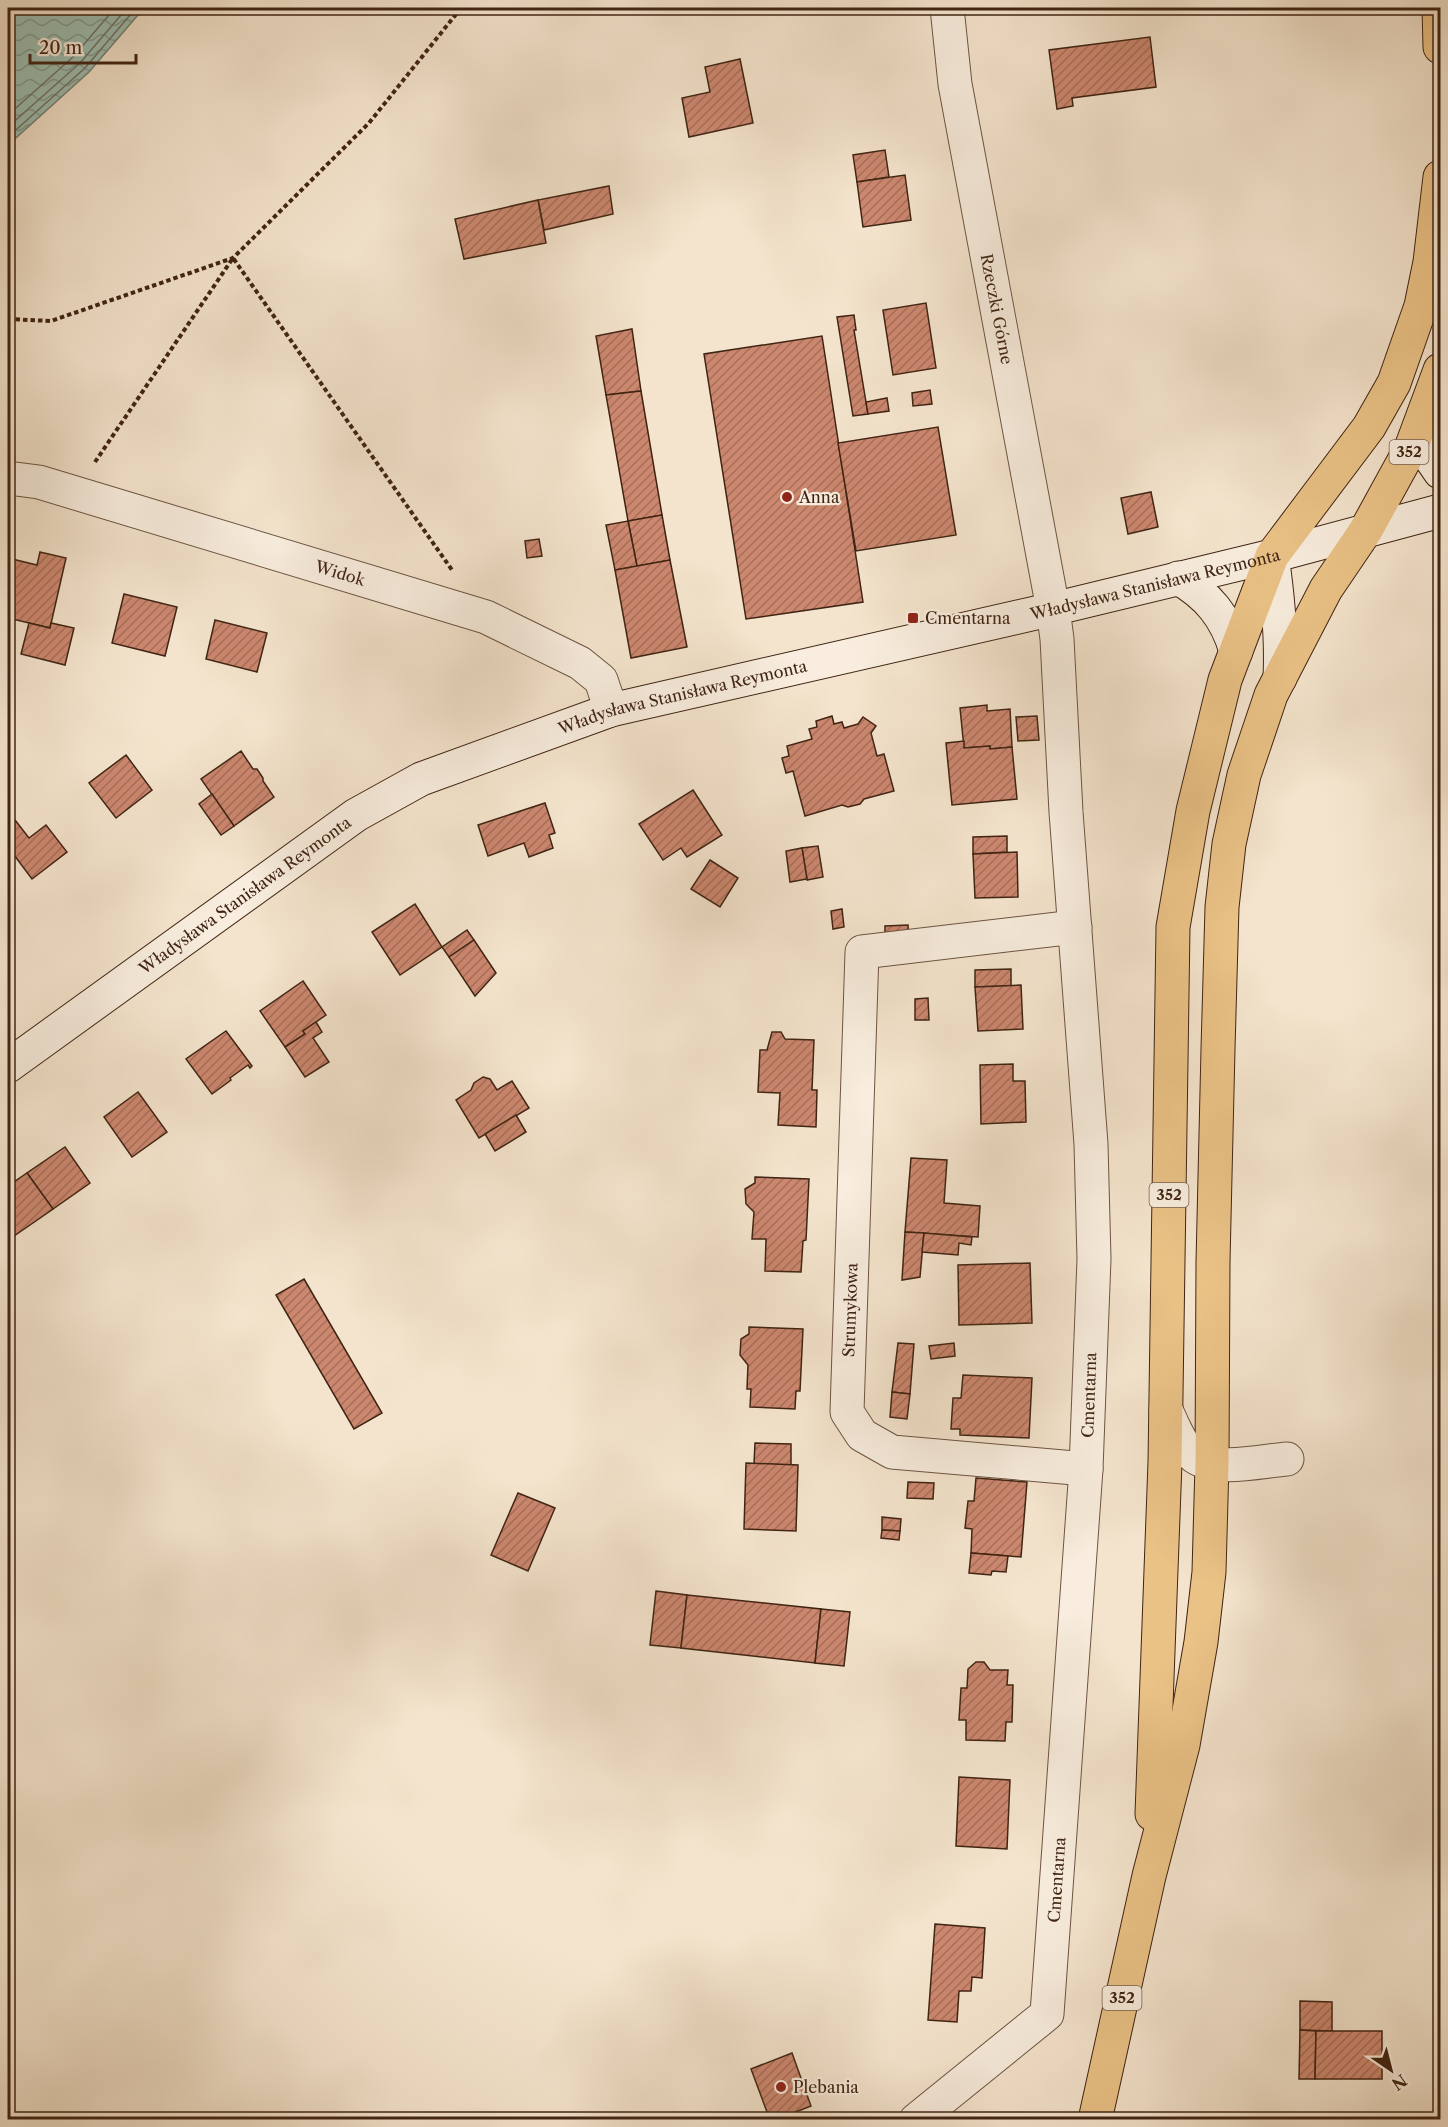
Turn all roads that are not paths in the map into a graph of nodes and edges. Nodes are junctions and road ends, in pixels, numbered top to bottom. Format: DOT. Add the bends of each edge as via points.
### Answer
graph roads {
  1 [pos="947,8"];
  2 [pos="1439,8"];
  3 [pos="1440,47"];
  4 [pos="1440,177"];
  5 [pos="1440,370"];
  6 [pos="1420,425"];
  7 [pos="1440,472"];
  8 [pos="23,480"];
  9 [pos="8,494"];
  10 [pos="1440,511"];
  11 [pos="1366,530"];
  12 [pos="1272,556"];
  13 [pos="1178,578"];
  14 [pos="1053,609"];
  15 [pos="1236,651"];
  16 [pos="1280,678"];
  17 [pos="611,710"];
  18 [pos="1075,927"];
  19 [pos="8,1066"];
  20 [pos="1166,1410"];
  21 [pos="1287,1459"];
  22 [pos="1212,1464"];
  23 [pos="1086,1469"];
  24 [pos="1163,1502"];
  25 [pos="1149,1876"];
  26 [pos="916,2120"];
  27 [pos="1095,2120"];
  1 -- 14 [label="street, Rzeczki Górne" via="955,84"];
  2 -- 3 [label="main road"];
  4 -- 12 [label="main road, 352" via="1421,306 1394,383 1369,427"];
  5 -- 6 [label="main road, 352"];
  6 -- 7 [label="street" via="1429,456"];
  6 -- 11 [label="main road, 352"];
  8 -- 9 [label="street, Widok"];
  8 -- 17 [label="street, Widok" via="486,617 580,663 601,680"];
  10 -- 11 [label="street, Władysława Stanisława Reymonta"];
  11 -- 12 [label="street, Władysława Stanisława Reymonta"];
  11 -- 16 [label="main road, 352" via="1326,589"];
  12 -- 13 [label="street, Władysława Stanisława Reymonta"];
  12 -- 15 [label="main road, 352"];
  12 -- 16 [label="street" via="1280,617"];
  13 -- 14 [label="street, Władysława Stanisława Reymonta"];
  13 -- 15 [label="street" via="1216,608"];
  14 -- 17 [label="street, Władysława Stanisława Reymonta"];
  14 -- 18 [label="street, Cmentarna"];
  15 -- 20 [label="main road, 352" via="1225,680 1193,811 1173,927"];
  16 -- 22 [label="main road, 352" via="1244,775 1229,844 1222,907"];
  17 -- 19 [label="street, Władysława Stanisława Reymonta" via="421,778 356,815"];
  18 -- 23 [label="street, Cmentarna" via="1091,1144 1093,1248"];
  18 -- 23 [label="street, Strumykowa" via="862,952 847,1413 862,1435 892,1452"];
  20 -- 22 [label="street" via="1185,1445 1196,1457"];
  20 -- 24 [label="main road, 352"];
  21 -- 22 [label="street"];
  22 -- 24 [label="street" via="1181,1478"];
  22 -- 25 [label="main road, 352" via="1209,1572 1201,1642 1183,1745"];
  23 -- 26 [label="street, Cmentarna" via="1047,2014"];
  24 -- 25 [label="main road, 352"];
  25 -- 27 [label="main road, 352"];
}
